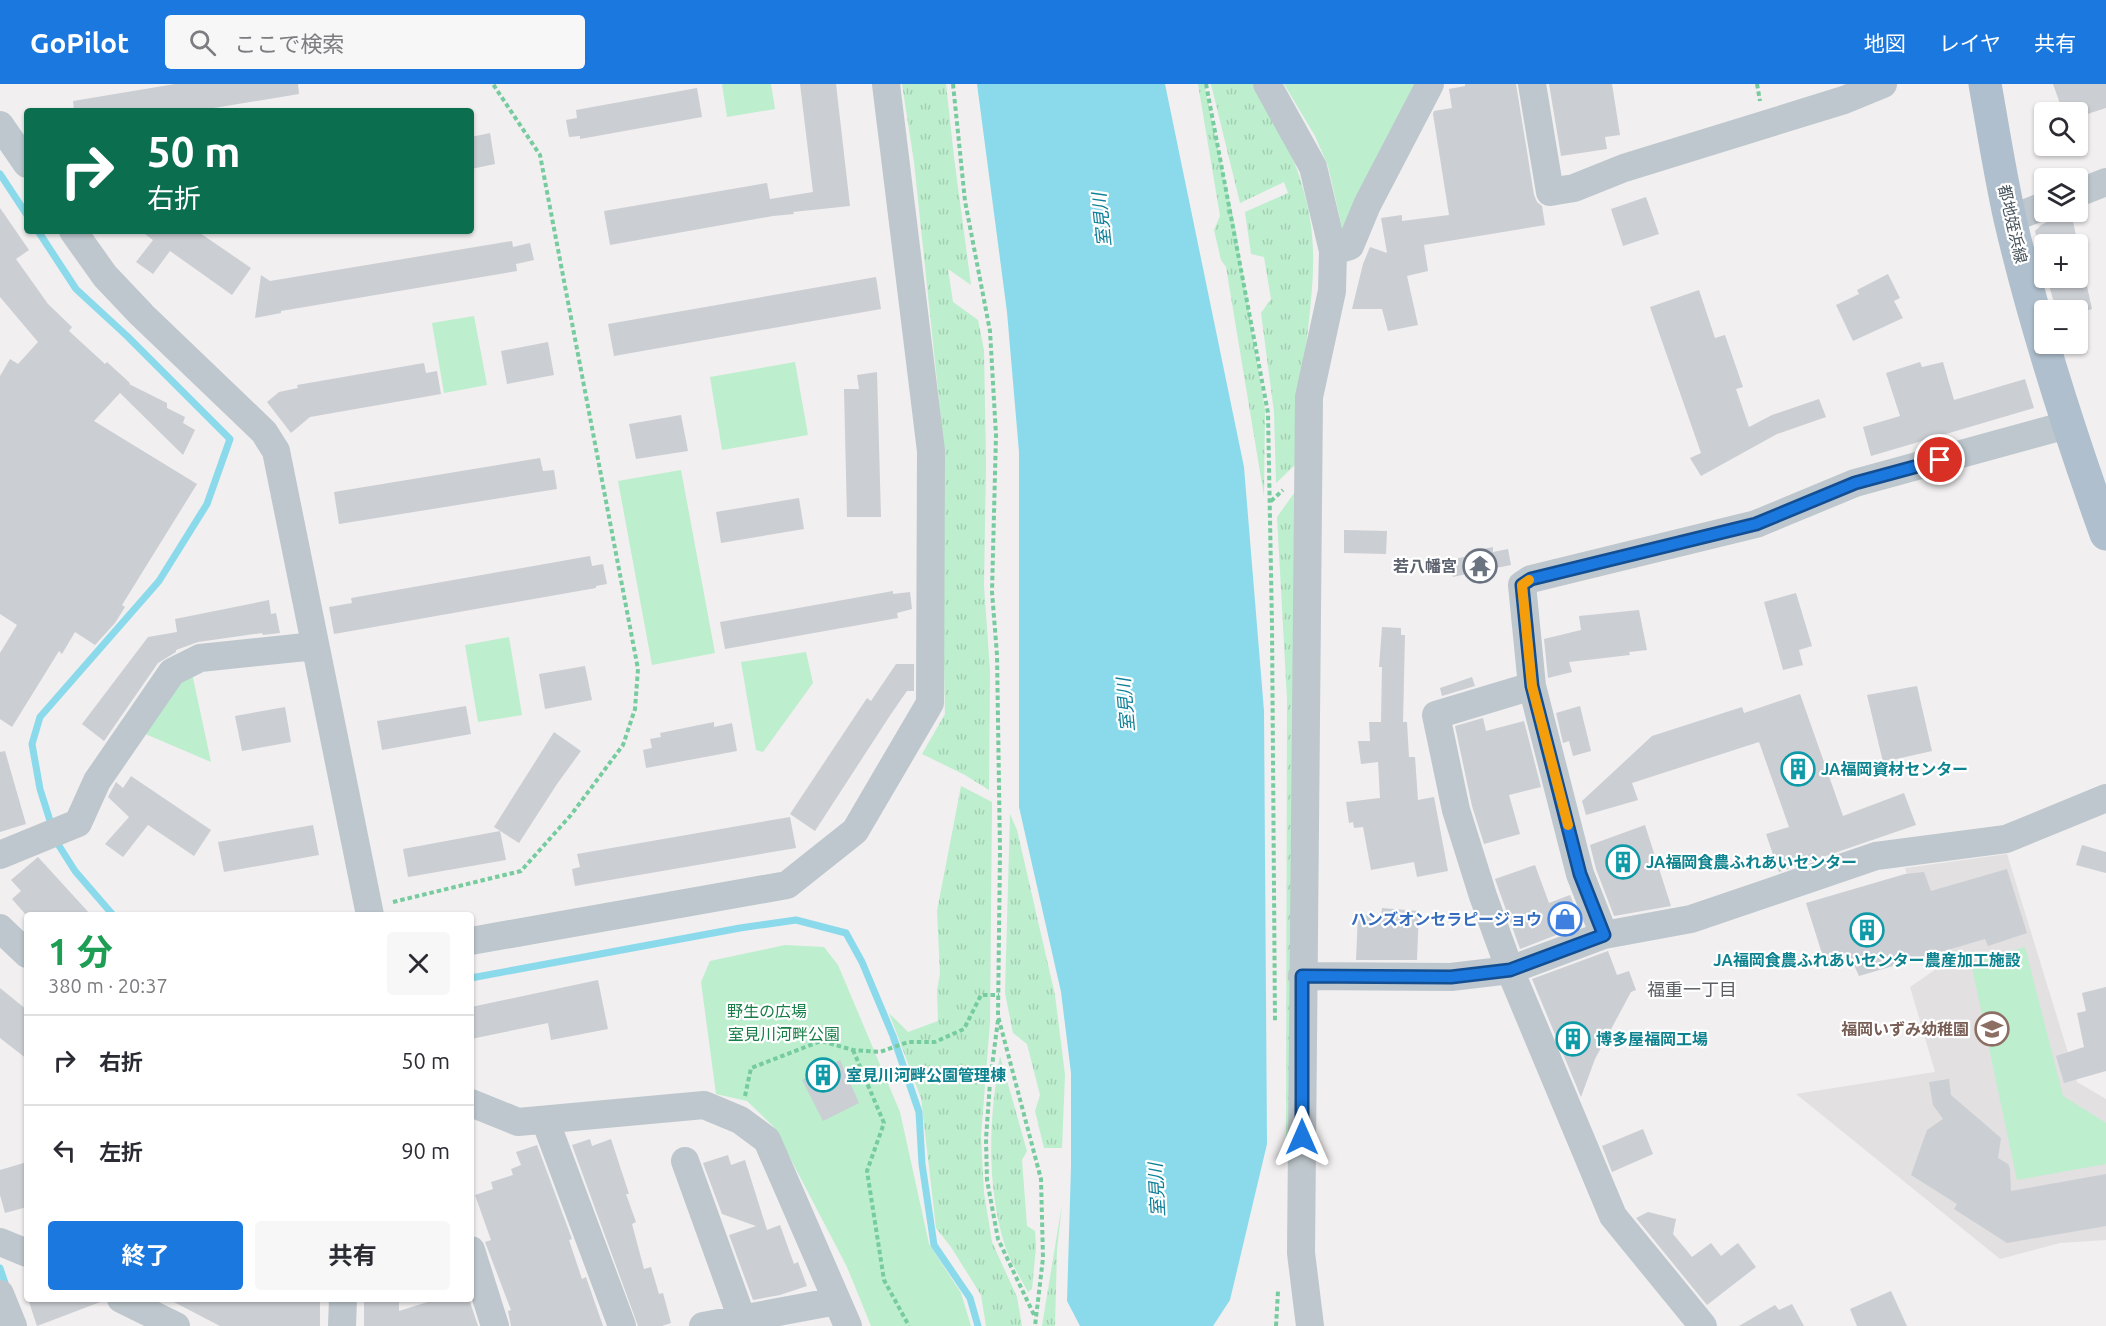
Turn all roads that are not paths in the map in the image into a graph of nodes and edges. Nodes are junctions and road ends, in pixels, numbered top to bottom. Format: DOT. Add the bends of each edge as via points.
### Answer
graph roads {
  1 [pos="886,84"];
  2 [pos="1267,84"];
  3 [pos="1430,84"];
  4 [pos="1532,84"];
  5 [pos="1883,84"];
  6 [pos="1985,84"];
  7 [pos="0,124"];
  8 [pos="24,160"];
  9 [pos="2106,182"];
  10 [pos="2088,189"];
  11 [pos="2034,210"];
  12 [pos="2010,219"];
  13 [pos="75,234"];
  14 [pos="1333,251"];
  15 [pos="2067,425"];
  16 [pos="2106,534"];
  17 [pos="315,646"];
  18 [pos="1532,686"];
  19 [pos="2106,798"];
  20 [pos="0,855"];
  21 [pos="369,911"];
  22 [pos="0,928"];
  23 [pos="1604,935"];
  24 [pos="474,940"];
  25 [pos="24,951"];
  26 [pos="1510,970"];
  27 [pos="1302,976"];
  28 [pos="474,1104"];
  29 [pos="545,1120"];
  30 [pos="685,1161"];
  31 [pos="0,1242"];
  32 [pos="24,1252"];
  33 [pos="474,1260"];
  34 [pos="0,1294"];
  35 [pos="127,1302"];
  36 [pos="343,1302"];
  37 [pos="843,1314"];
  38 [pos="753,1320"];
  39 [pos="12,1326"];
  40 [pos="176,1326"];
  41 [pos="342,1326"];
  42 [pos="495,1326"];
  43 [pos="622,1326"];
  44 [pos="703,1326"];
  45 [pos="1310,1326"];
  46 [pos="1703,1326"];
  1 -- 24 [label="street" via="931,451 930,703 855,831 787,885"];
  2 -- 14 [label="street" via="1313,167"];
  3 -- 14 [label="street" via="1350,246"];
  4 -- 5 [label="street" via="1550,192 1574,188 1624,168"];
  6 -- 12 [label="main road, 都地姪浜線"];
  7 -- 8 [label="street"];
  9 -- 10 [label="street"];
  11 -- 12 [label="street"];
  12 -- 15 [label="main road, 都地姪浜線"];
  13 -- 17 [label="street" via="105,276 264,432 276,451"];
  14 -- 27 [label="street" via="1332,291 1310,397"];
  15 -- 16 [label="main road, 都地姪浜線"];
  15 -- 18 [label="street" via="1855,483 1756,524 1531,579 1522,585"];
  17 -- 20 [label="street" via="200,658 172,672 97,781 78,823"];
  17 -- 21 [label="street"];
  18 -- 23 [label="street" via="1580,874"];
  18 -- 26 [label="street" via="1436,715 1456,810"];
  19 -- 23 [label="street" via="2006,839 1876,856 1691,919"];
  22 -- 25 [label="street"];
  23 -- 26 [label="street"];
  26 -- 27 [label="street" via="1451,977"];
  26 -- 46 [label="street" via="1613,1216"];
  27 -- 45 [label="street" via="1301,1253"];
  28 -- 29 [label="street" via="518,1122"];
  29 -- 37 [label="street" via="704,1105 740,1120 767,1140"];
  29 -- 43 [label="street"];
  30 -- 38 [label="street"];
  31 -- 32 [label="street"];
  33 -- 42 [label="street"];
  34 -- 39 [label="street"];
  35 -- 40 [label="street"];
  36 -- 41 [label="street"];
  37 -- 38 [label="street"];
  38 -- 44 [label="street"];
}
